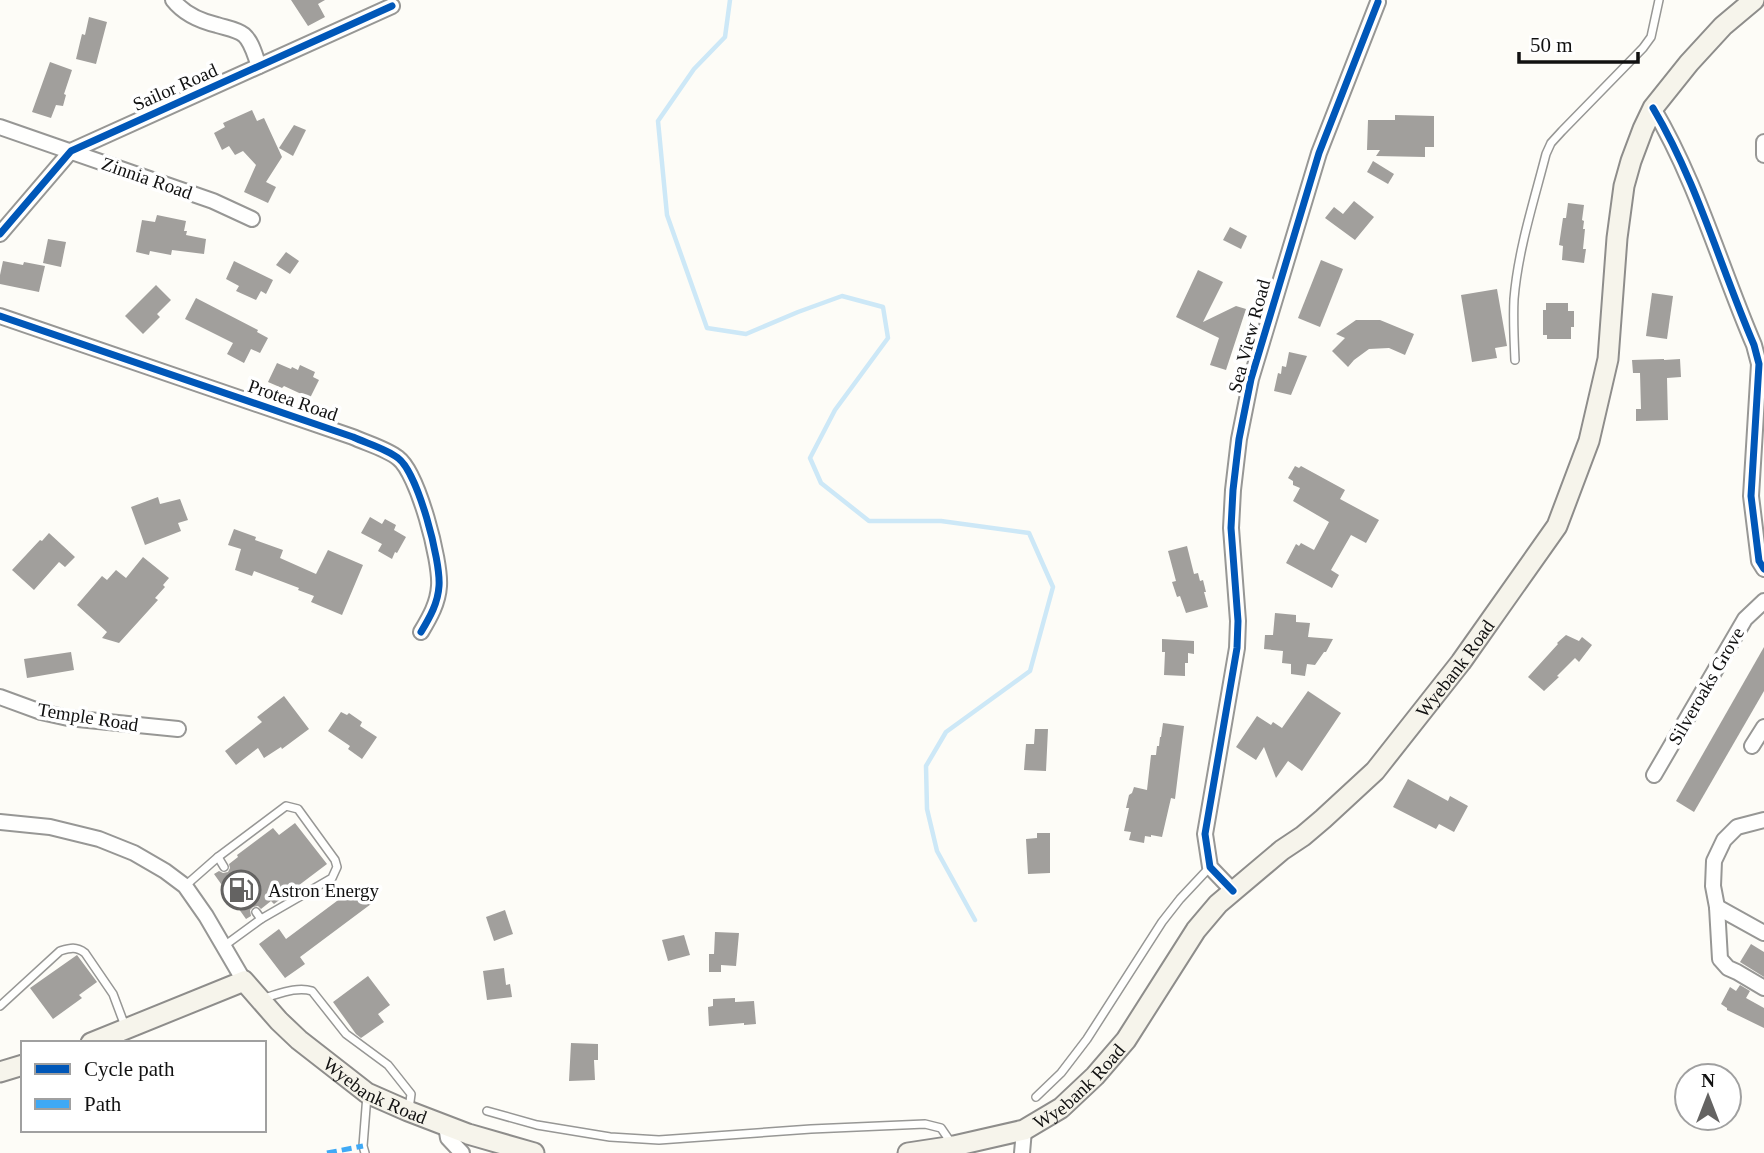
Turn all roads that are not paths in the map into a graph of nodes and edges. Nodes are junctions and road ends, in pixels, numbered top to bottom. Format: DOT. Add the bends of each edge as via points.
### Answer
graph roads {
  1 [pos="173,0"];
  2 [pos="1659,0"];
  3 [pos="1749,1"];
  4 [pos="1378,2"];
  5 [pos="392,6"];
  6 [pos="259,66"];
  7 [pos="1653,108"];
  8 [pos="0,127"];
  9 [pos="1764,142"];
  10 [pos="71,151"];
  11 [pos="1764,155"];
  12 [pos="252,219"];
  13 [pos="0,234"];
  14 [pos="0,316"];
  15 [pos="1515,360"];
  16 [pos="1764,569"];
  17 [pos="1764,601"];
  18 [pos="421,632"];
  19 [pos="0,697"];
  20 [pos="1764,727"];
  21 [pos="178,729"];
  22 [pos="1752,746"];
  23 [pos="1654,775"];
  24 [pos="1764,820"];
  25 [pos="0,822"];
  26 [pos="218,858"];
  27 [pos="224,867"];
  28 [pos="1210,867"];
  29 [pos="185,886"];
  30 [pos="1233,891"];
  31 [pos="1717,906"];
  32 [pos="1764,933"];
  33 [pos="224,946"];
  34 [pos="244,981"];
  35 [pos="1764,988"];
  36 [pos="260,999"];
  37 [pos="0,1006"];
  38 [pos="126,1029"];
  39 [pos="96,1041"];
  40 [pos="21,1066"];
  41 [pos="0,1072"];
  42 [pos="367,1093"];
  43 [pos="1036,1097"];
  44 [pos="408,1111"];
  45 [pos="486,1111"];
  46 [pos="446,1126"];
  47 [pos="1024,1130"];
  48 [pos="954,1146"];
  49 [pos="365,1153"];
  50 [pos="462,1153"];
  51 [pos="534,1153"];
  52 [pos="908,1153"];
  53 [pos="1022,1153"];
  1 -- 6 [label="street" via="181,11 244,36"];
  2 -- 15 [label="lane" via="1651,37 1643,48 1551,143 1546,154 1516,281"];
  3 -- 7 [label="main road, Wyebank Road"];
  4 -- 28 [label="street, Sea View Road" via="1319,153 1251,379 1239,439 1231,528 1237,648 1205,834"];
  5 -- 6 [label="street, Sailor Road"];
  6 -- 10 [label="street, Sailor Road"];
  7 -- 16 [label="street" via="1693,188 1759,364 1751,496 1759,561"];
  7 -- 30 [label="main road, Wyebank Road" via="1624,186 1608,359 1589,441 1557,526 1461,662 1376,771"];
  8 -- 10 [label="street, Zinnia Road"];
  9 -- 11 [label="street"];
  10 -- 12 [label="street, Zinnia Road"];
  10 -- 13 [label="street, Sailor Road"];
  14 -- 18 [label="street, Protea Road" via="353,437 397,457 418,494 438,567 433,611"];
  17 -- 23 [label="street, Silveroaks Grove" via="1745,619"];
  19 -- 21 [label="street, Temple Road" via="68,718"];
  20 -- 22 [label="street"];
  24 -- 31 [label="street" via="1737,827 1724,839 1714,861"];
  25 -- 29 [label="street" via="50,827 99,839 134,853"];
  26 -- 27 [label="lane"];
  26 -- 29 [label="lane"];
  26 -- 33 [label="lane" via="286,806 298,809 337,867 332,878 258,916"];
  28 -- 30 [label="street"];
  28 -- 43 [label="lane" via="1162,922 1087,1039"];
  29 -- 33 [label="street"];
  30 -- 47 [label="main road, Wyebank Road" via="1196,930 1126,1040 1095,1076 1061,1108"];
  31 -- 32 [label="street"];
  31 -- 35 [label="street" via="1720,959"];
  33 -- 34 [label="street"];
  34 -- 36 [label="main road, Wyebank Road"];
  34 -- 38 [label="main road"];
  36 -- 42 [label="main road, Wyebank Road" via="299,1040"];
  36 -- 44 [label="lane" via="300,989 312,991 346,1034 394,1070 411,1094"];
  37 -- 38 [label="lane" via="60,951 79,948 113,994"];
  38 -- 39 [label="main road"];
  40 -- 41 [label="main road"];
  42 -- 44 [label="main road, Wyebank Road"];
  42 -- 49 [label="lane"];
  44 -- 46 [label="main road, Wyebank Road"];
  45 -- 48 [label="lane" via="537,1125 659,1140 925,1124 941,1128"];
  46 -- 50 [label="street" via="448,1138"];
  46 -- 51 [label="main road, Wyebank Road"];
  47 -- 48 [label="main road, Wyebank Road"];
  47 -- 53 [label="street"];
  48 -- 52 [label="main road, Wyebank Road"];
}
